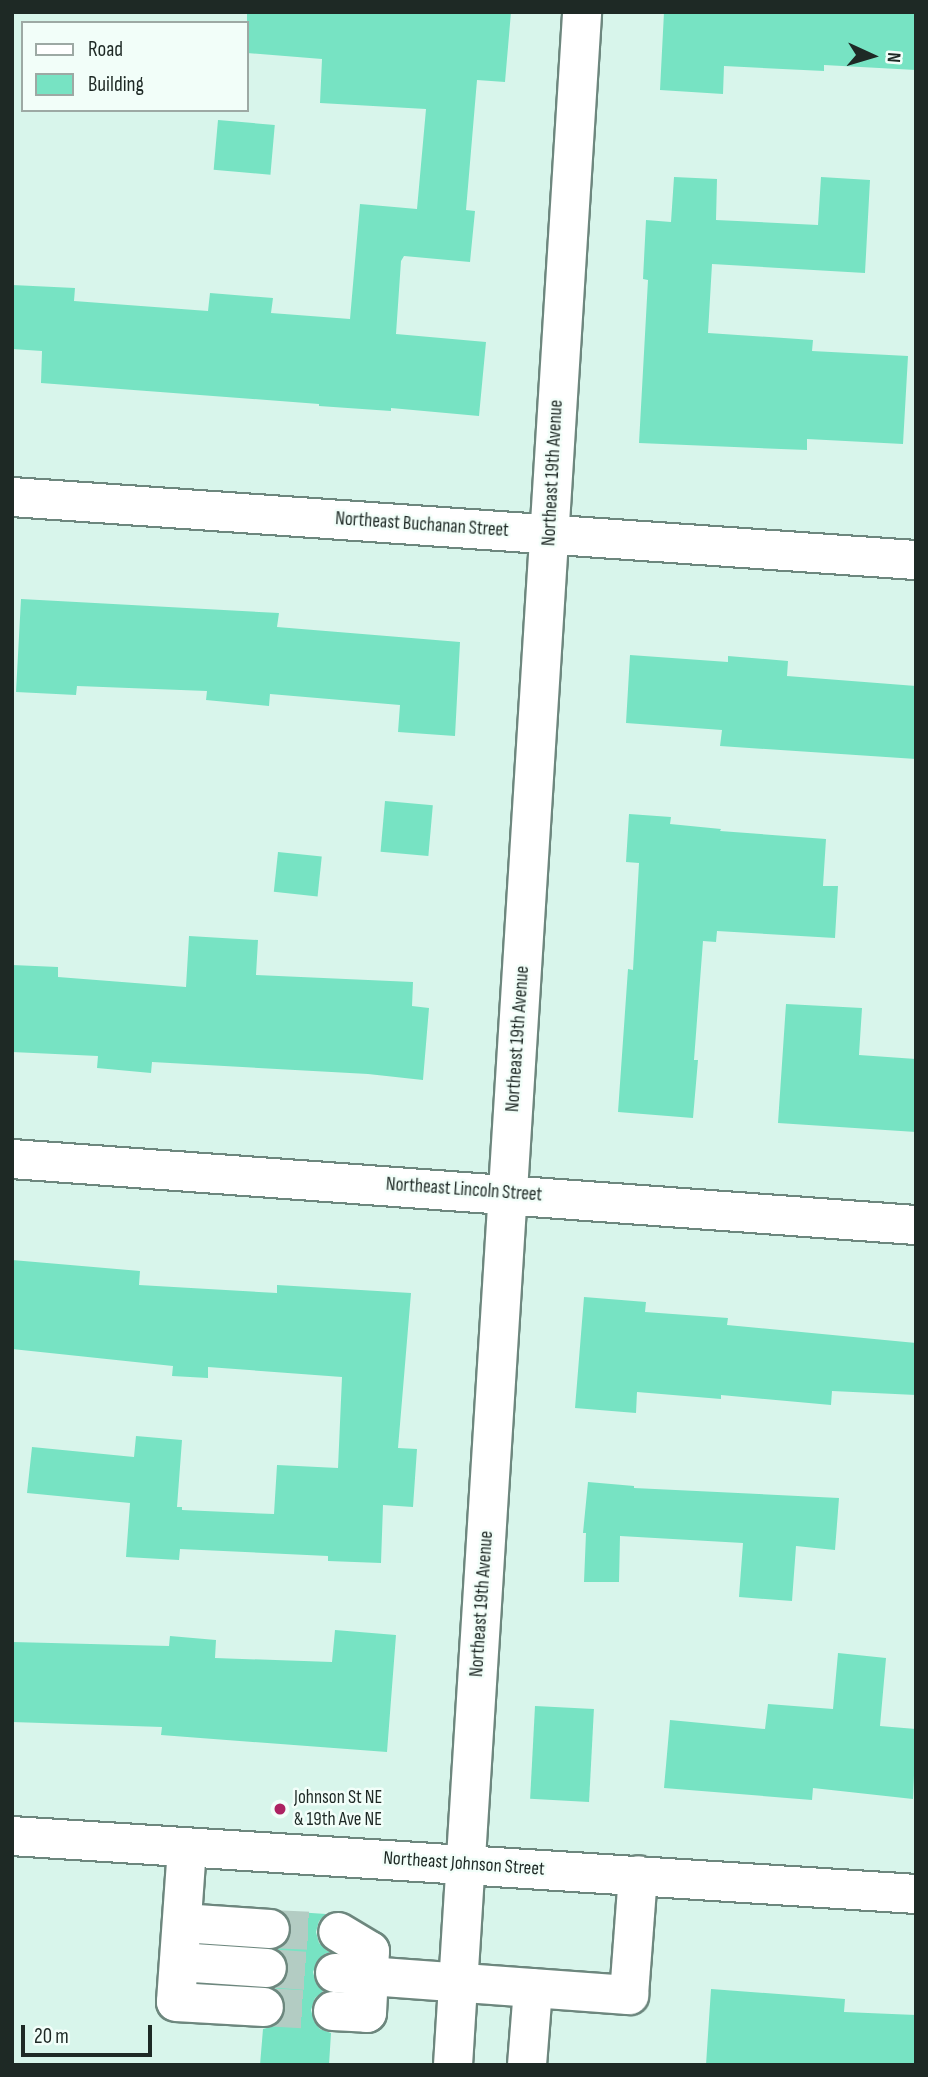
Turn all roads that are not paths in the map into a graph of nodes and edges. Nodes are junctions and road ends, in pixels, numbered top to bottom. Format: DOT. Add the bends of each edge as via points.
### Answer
graph roads {
  1 [pos="582,12"];
  2 [pos="12,497"];
  3 [pos="549,533"];
  4 [pos="916,560"];
  5 [pos="12,1159"];
  6 [pos="509,1194"];
  7 [pos="916,1225"];
  8 [pos="12,1836"];
  9 [pos="187,1848"];
  10 [pos="467,1864"];
  11 [pos="638,1875"];
  12 [pos="916,1894"];
  13 [pos="182,1923"];
  14 [pos="270,1929"];
  15 [pos="338,1932"];
  16 [pos="179,1962"];
  17 [pos="267,1968"];
  18 [pos="352,1975"];
  19 [pos="459,1982"];
  20 [pos="533,1988"];
  21 [pos="264,2007"];
  22 [pos="332,2011"];
  23 [pos="453,2065"];
  24 [pos="527,2065"];
  1 -- 3 [label="street, Northeast 19th Avenue"];
  2 -- 3 [label="street, Northeast Buchanan Street"];
  3 -- 4 [label="street, Northeast Buchanan Street"];
  3 -- 6 [label="street, Northeast 19th Avenue"];
  5 -- 6 [label="street, Northeast Lincoln Street"];
  6 -- 7 [label="street, Northeast Lincoln Street"];
  6 -- 10 [label="street, Northeast 19th Avenue"];
  8 -- 9 [label="street, Northeast Johnson Street"];
  9 -- 10 [label="street, Northeast Johnson Street"];
  9 -- 13 [label="street"];
  10 -- 11 [label="street, Northeast Johnson Street"];
  10 -- 19 [label="street, Northeast 19th Avenue"];
  11 -- 12 [label="street, Northeast Johnson Street"];
  11 -- 20 [label="street" via="629,1995"];
  13 -- 14 [label="street"];
  13 -- 16 [label="street"];
  15 -- 18 [label="street" via="370,1951"];
  16 -- 17 [label="street"];
  16 -- 21 [label="street" via="176,2003"];
  18 -- 19 [label="street"];
  18 -- 22 [label="street" via="367,2013"];
  19 -- 20 [label="street"];
  19 -- 23 [label="street, Northeast 19th Avenue"];
  20 -- 24 [label="street"];
}
